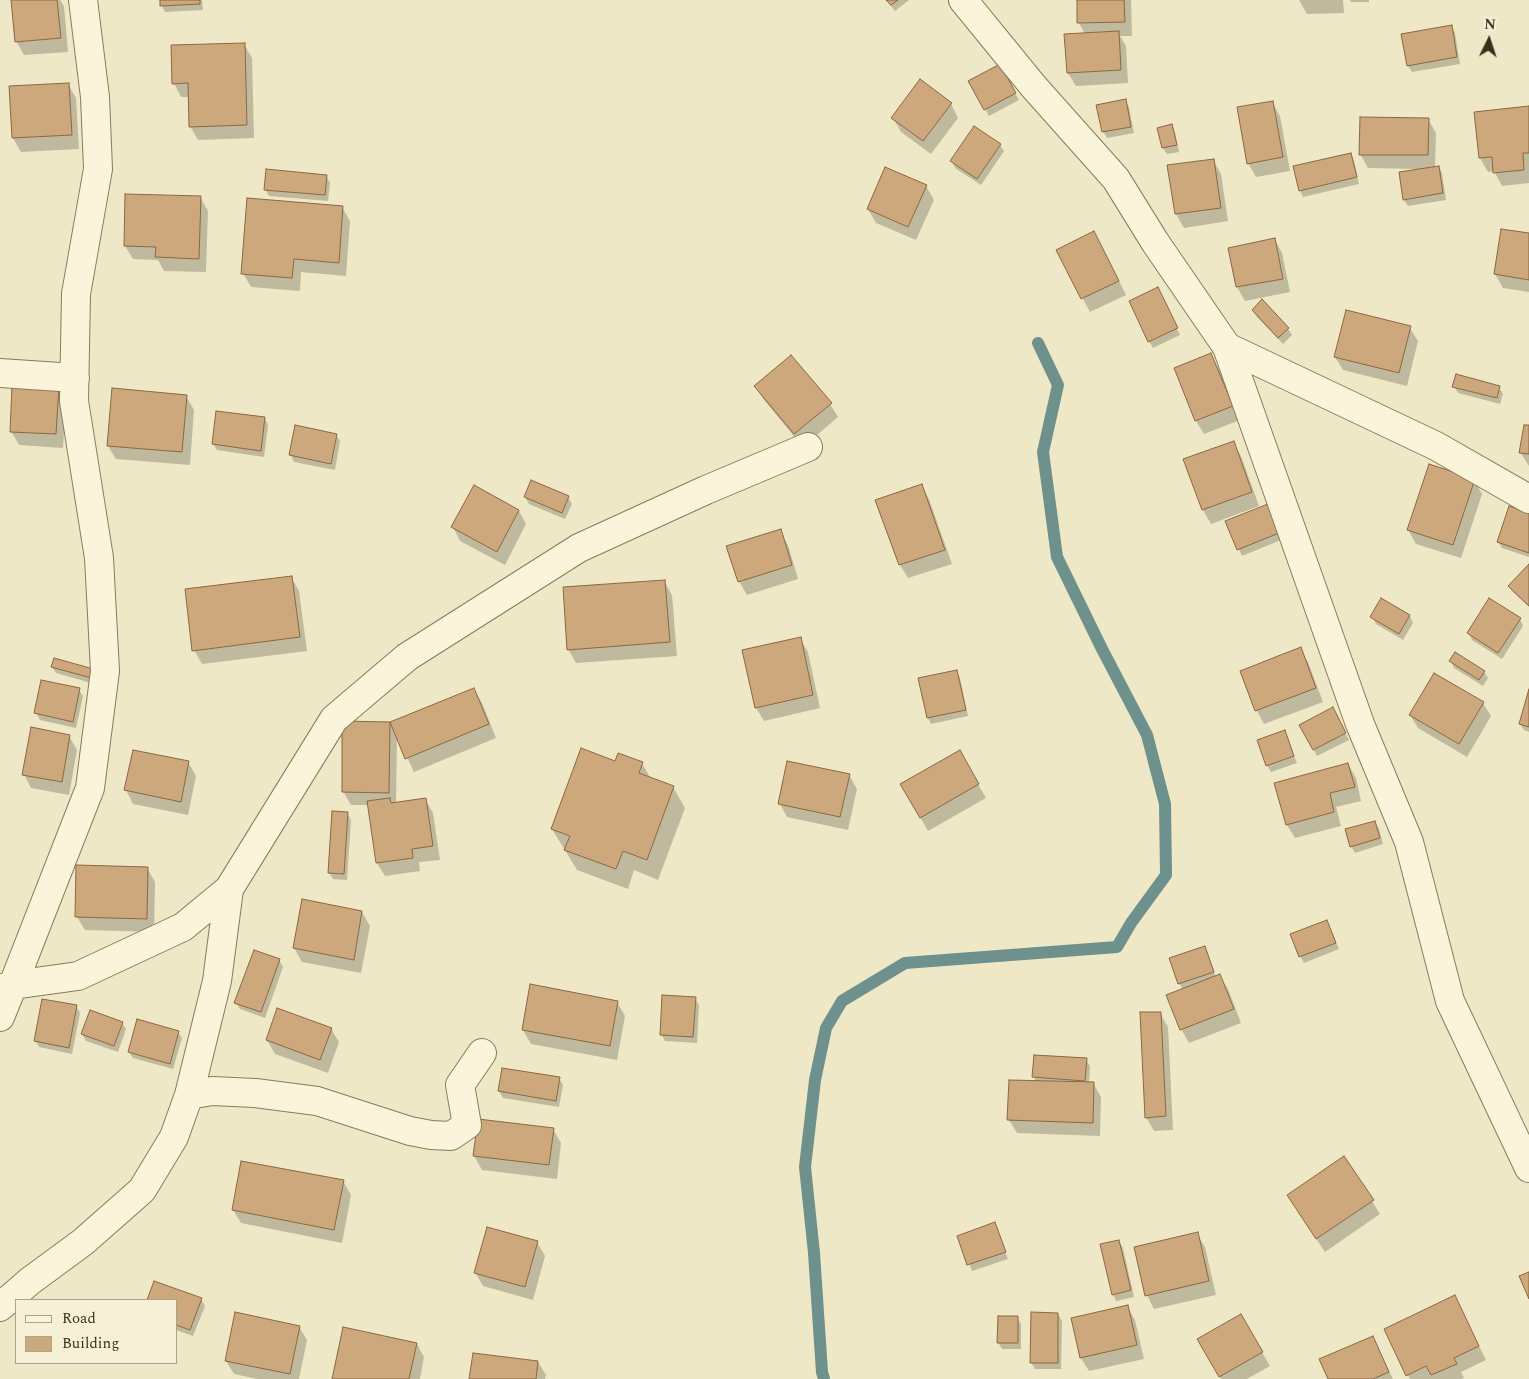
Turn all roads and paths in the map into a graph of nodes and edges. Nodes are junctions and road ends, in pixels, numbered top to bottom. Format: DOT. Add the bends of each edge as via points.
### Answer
graph roads {
  1 [pos="83,0"];
  2 [pos="963,0"];
  3 [pos="1227,347"];
  4 [pos="0,373"];
  5 [pos="75,378"];
  6 [pos="808,447"];
  7 [pos="1529,499"];
  8 [pos="229,889"];
  9 [pos="6,987"];
  10 [pos="0,1017"];
  11 [pos="482,1053"];
  12 [pos="189,1094"];
  13 [pos="1529,1168"];
  14 [pos="0,1307"];
  1 -- 5 [label="street" via="95,97 98,169 76,294"];
  2 -- 3 [label="street" via="1034,88 1116,179"];
  3 -- 7 [label="street" via="1436,446"];
  3 -- 13 [label="street" via="1360,724 1409,842 1450,1001"];
  4 -- 5 [label="street"];
  5 -- 9 [label="street" via="74,401 99,558 105,671 90,788"];
  6 -- 8 [label="street" via="579,548 408,657 334,719"];
  8 -- 9 [label="street" via="183,927 78,976"];
  8 -- 12 [label="street" via="217,981"];
  9 -- 10 [label="street"];
  11 -- 12 [label="street" via="460,1085 466,1125 451,1136 410,1131 317,1101 255,1093 212,1091"];
  12 -- 14 [label="street" via="174,1137 142,1190 83,1242"];
}
